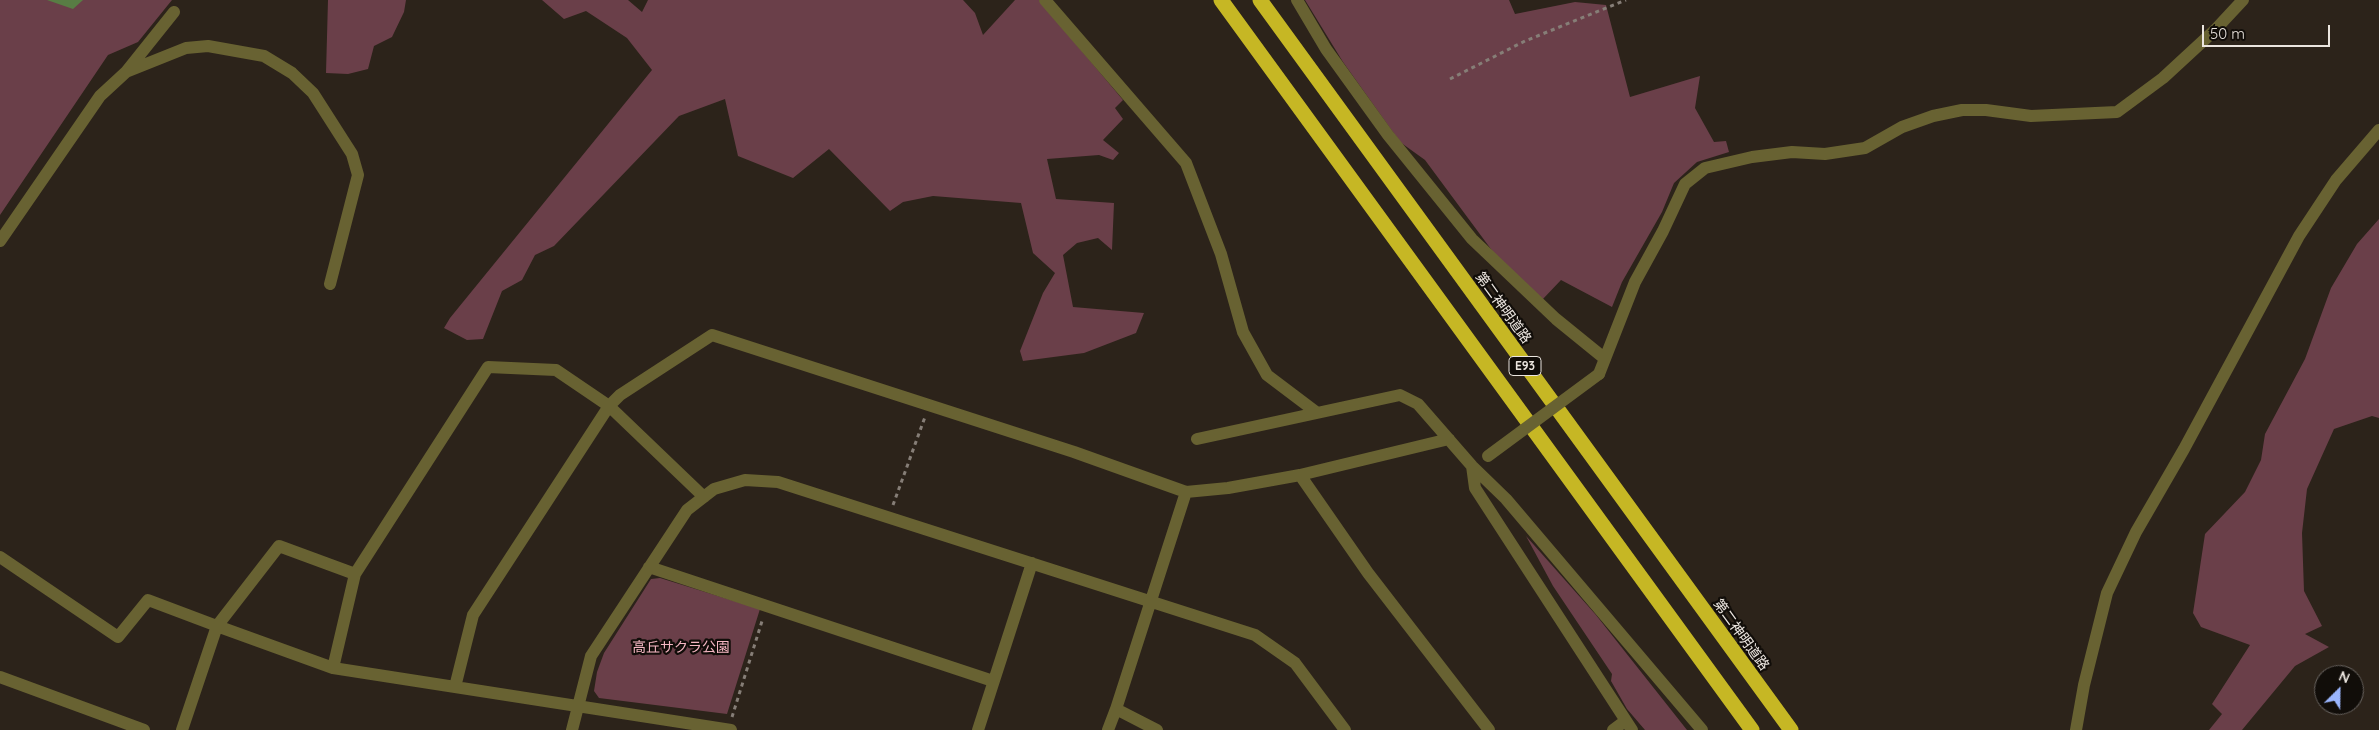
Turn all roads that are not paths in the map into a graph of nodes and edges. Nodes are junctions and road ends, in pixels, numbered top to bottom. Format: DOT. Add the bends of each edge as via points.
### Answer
graph roads {
  1 [pos="1045,0"];
  2 [pos="1221,0"];
  3 [pos="1260,0"];
  4 [pos="1297,0"];
  5 [pos="2243,0"];
  6 [pos="174,12"];
  7 [pos="126,72"];
  8 [pos="2379,130"];
  9 [pos="0,241"];
  10 [pos="330,284"];
  11 [pos="1604,358"];
  12 [pos="609,406"];
  13 [pos="1316,412"];
  14 [pos="1196,439"];
  15 [pos="1449,439"];
  16 [pos="1472,466"];
  17 [pos="1300,475"];
  18 [pos="1186,492"];
  19 [pos="704,497"];
  20 [pos="0,557"];
  21 [pos="1032,563"];
  22 [pos="649,567"];
  23 [pos="355,574"];
  24 [pos="1149,601"];
  25 [pos="218,626"];
  26 [pos="333,668"];
  27 [pos="0,677"];
  28 [pos="993,681"];
  29 [pos="456,687"];
  30 [pos="578,706"];
  31 [pos="1116,709"];
  32 [pos="1629,726"];
  33 [pos="144,730"];
  34 [pos="182,730"];
  35 [pos="572,730"];
  36 [pos="730,730"];
  37 [pos="978,730"];
  38 [pos="1108,730"];
  39 [pos="1157,730"];
  40 [pos="1345,730"];
  41 [pos="1489,730"];
  42 [pos="1613,730"];
  43 [pos="1702,730"];
  44 [pos="1752,730"];
  45 [pos="1791,730"];
  46 [pos="2076,730"];
  1 -- 13 [label="street" via="1186,163 1221,254 1242,332 1266,374"];
  2 -- 44 [label="highway, E93"];
  3 -- 45 [label="highway, 第二神明道路 / E93"];
  4 -- 11 [label="street" via="1326,49 1388,135 1472,239 1556,319"];
  5 -- 11 [label="street" via="2163,78 2117,112 2031,116 1962,110 1902,127 1865,148 1825,154 1792,152 1704,168 1685,184 1634,282"];
  6 -- 7 [label="street"];
  7 -- 9 [label="street" via="100,96"];
  7 -- 10 [label="street" via="186,48 208,46 264,56 292,73 313,93 352,154 358,175"];
  8 -- 46 [label="street" via="2336,180 2299,236 2136,532 2107,593"];
  11 -- 16 [label="street, bridge" via="1599,374"];
  12 -- 18 [label="street" via="620,395 712,334 1074,452"];
  12 -- 19 [label="street"];
  12 -- 23 [label="street" via="556,370 488,367"];
  12 -- 29 [label="street" via="473,615"];
  13 -- 14 [label="street"];
  13 -- 15 [label="street" via="1400,395 1418,404"];
  15 -- 16 [label="street"];
  15 -- 17 [label="street"];
  16 -- 32 [label="street" via="1475,488"];
  16 -- 43 [label="street" via="1506,499"];
  17 -- 18 [label="street"];
  17 -- 41 [label="street" via="1368,573"];
  18 -- 24 [label="street"];
  19 -- 21 [label="street" via="714,489 745,480 778,482"];
  19 -- 22 [label="street" via="687,510"];
  20 -- 25 [label="street" via="118,637 148,600"];
  21 -- 24 [label="street"];
  21 -- 28 [label="street"];
  22 -- 28 [label="street"];
  22 -- 30 [label="street" via="592,656"];
  23 -- 25 [label="street" via="279,546"];
  23 -- 26 [label="street"];
  24 -- 31 [label="street"];
  24 -- 40 [label="street" via="1255,636 1295,663"];
  25 -- 26 [label="street"];
  25 -- 34 [label="street"];
  26 -- 29 [label="street"];
  27 -- 33 [label="street"];
  28 -- 37 [label="street"];
  29 -- 30 [label="street"];
  30 -- 35 [label="street"];
  30 -- 36 [label="street"];
  31 -- 38 [label="street"];
  31 -- 39 [label="street"];
  32 -- 42 [label="street"];
}
